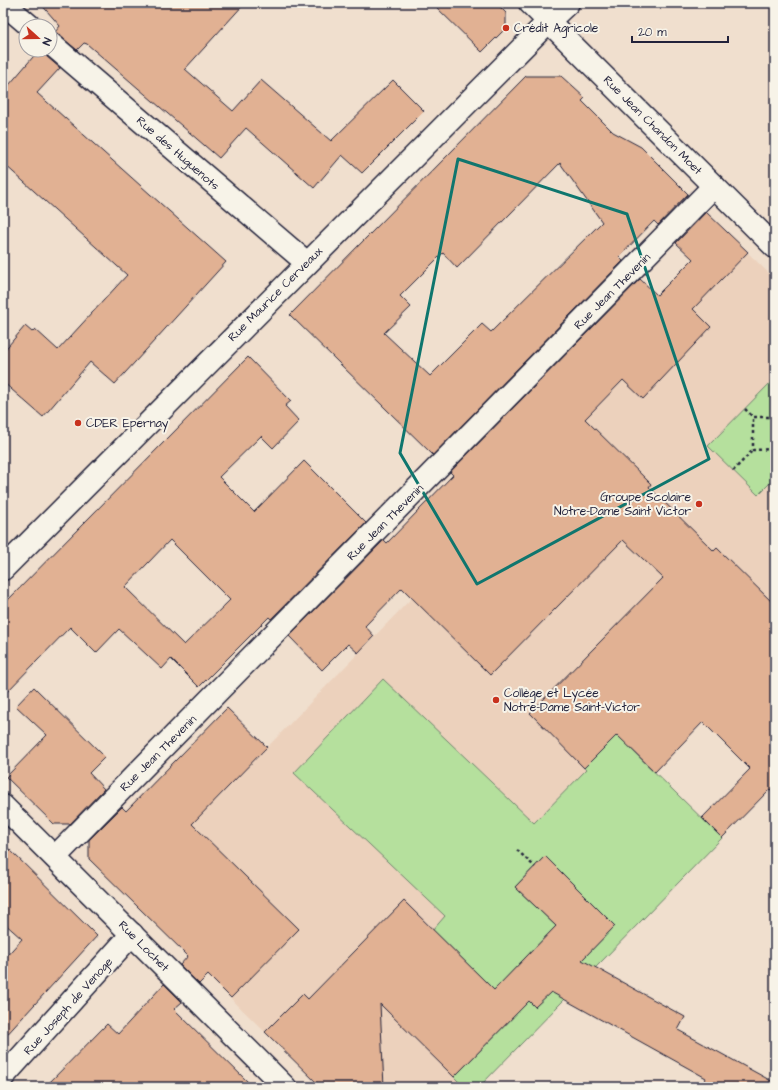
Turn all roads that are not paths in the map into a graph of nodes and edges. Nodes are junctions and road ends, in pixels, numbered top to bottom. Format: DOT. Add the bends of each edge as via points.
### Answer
graph roads {
  1 [pos="3,3"];
  2 [pos="530,3"];
  3 [pos="568,3"];
  4 [pos="21,18"];
  5 [pos="549,21"];
  6 [pos="58,50"];
  7 [pos="714,186"];
  8 [pos="775,247"];
  9 [pos="307,263"];
  10 [pos="3,569"];
  11 [pos="3,806"];
  12 [pos="55,857"];
  13 [pos="132,934"];
  14 [pos="3,1077"];
  15 [pos="285,1087"];
  1 -- 4 [label="street"];
  2 -- 5 [label="street, Rue Jean Chandon Moet"];
  3 -- 5 [label="street, Rue Maurice Cerveaux"];
  5 -- 7 [label="street, Rue Jean Chandon Moet"];
  5 -- 9 [label="street, Rue Maurice Cerveaux"];
  6 -- 9 [label="street, Rue des Huguenots"];
  7 -- 8 [label="street, Rue Jean Chandon Moet"];
  7 -- 12 [label="street, Rue Jean Thevenin"];
  9 -- 10 [label="street, Rue Maurice Cerveaux"];
  11 -- 12 [label="street, Rue Lochet"];
  12 -- 13 [label="street, Rue Lochet"];
  13 -- 14 [label="street, Rue Joseph de Venoge"];
  13 -- 15 [label="street, Rue Lochet"];
}
